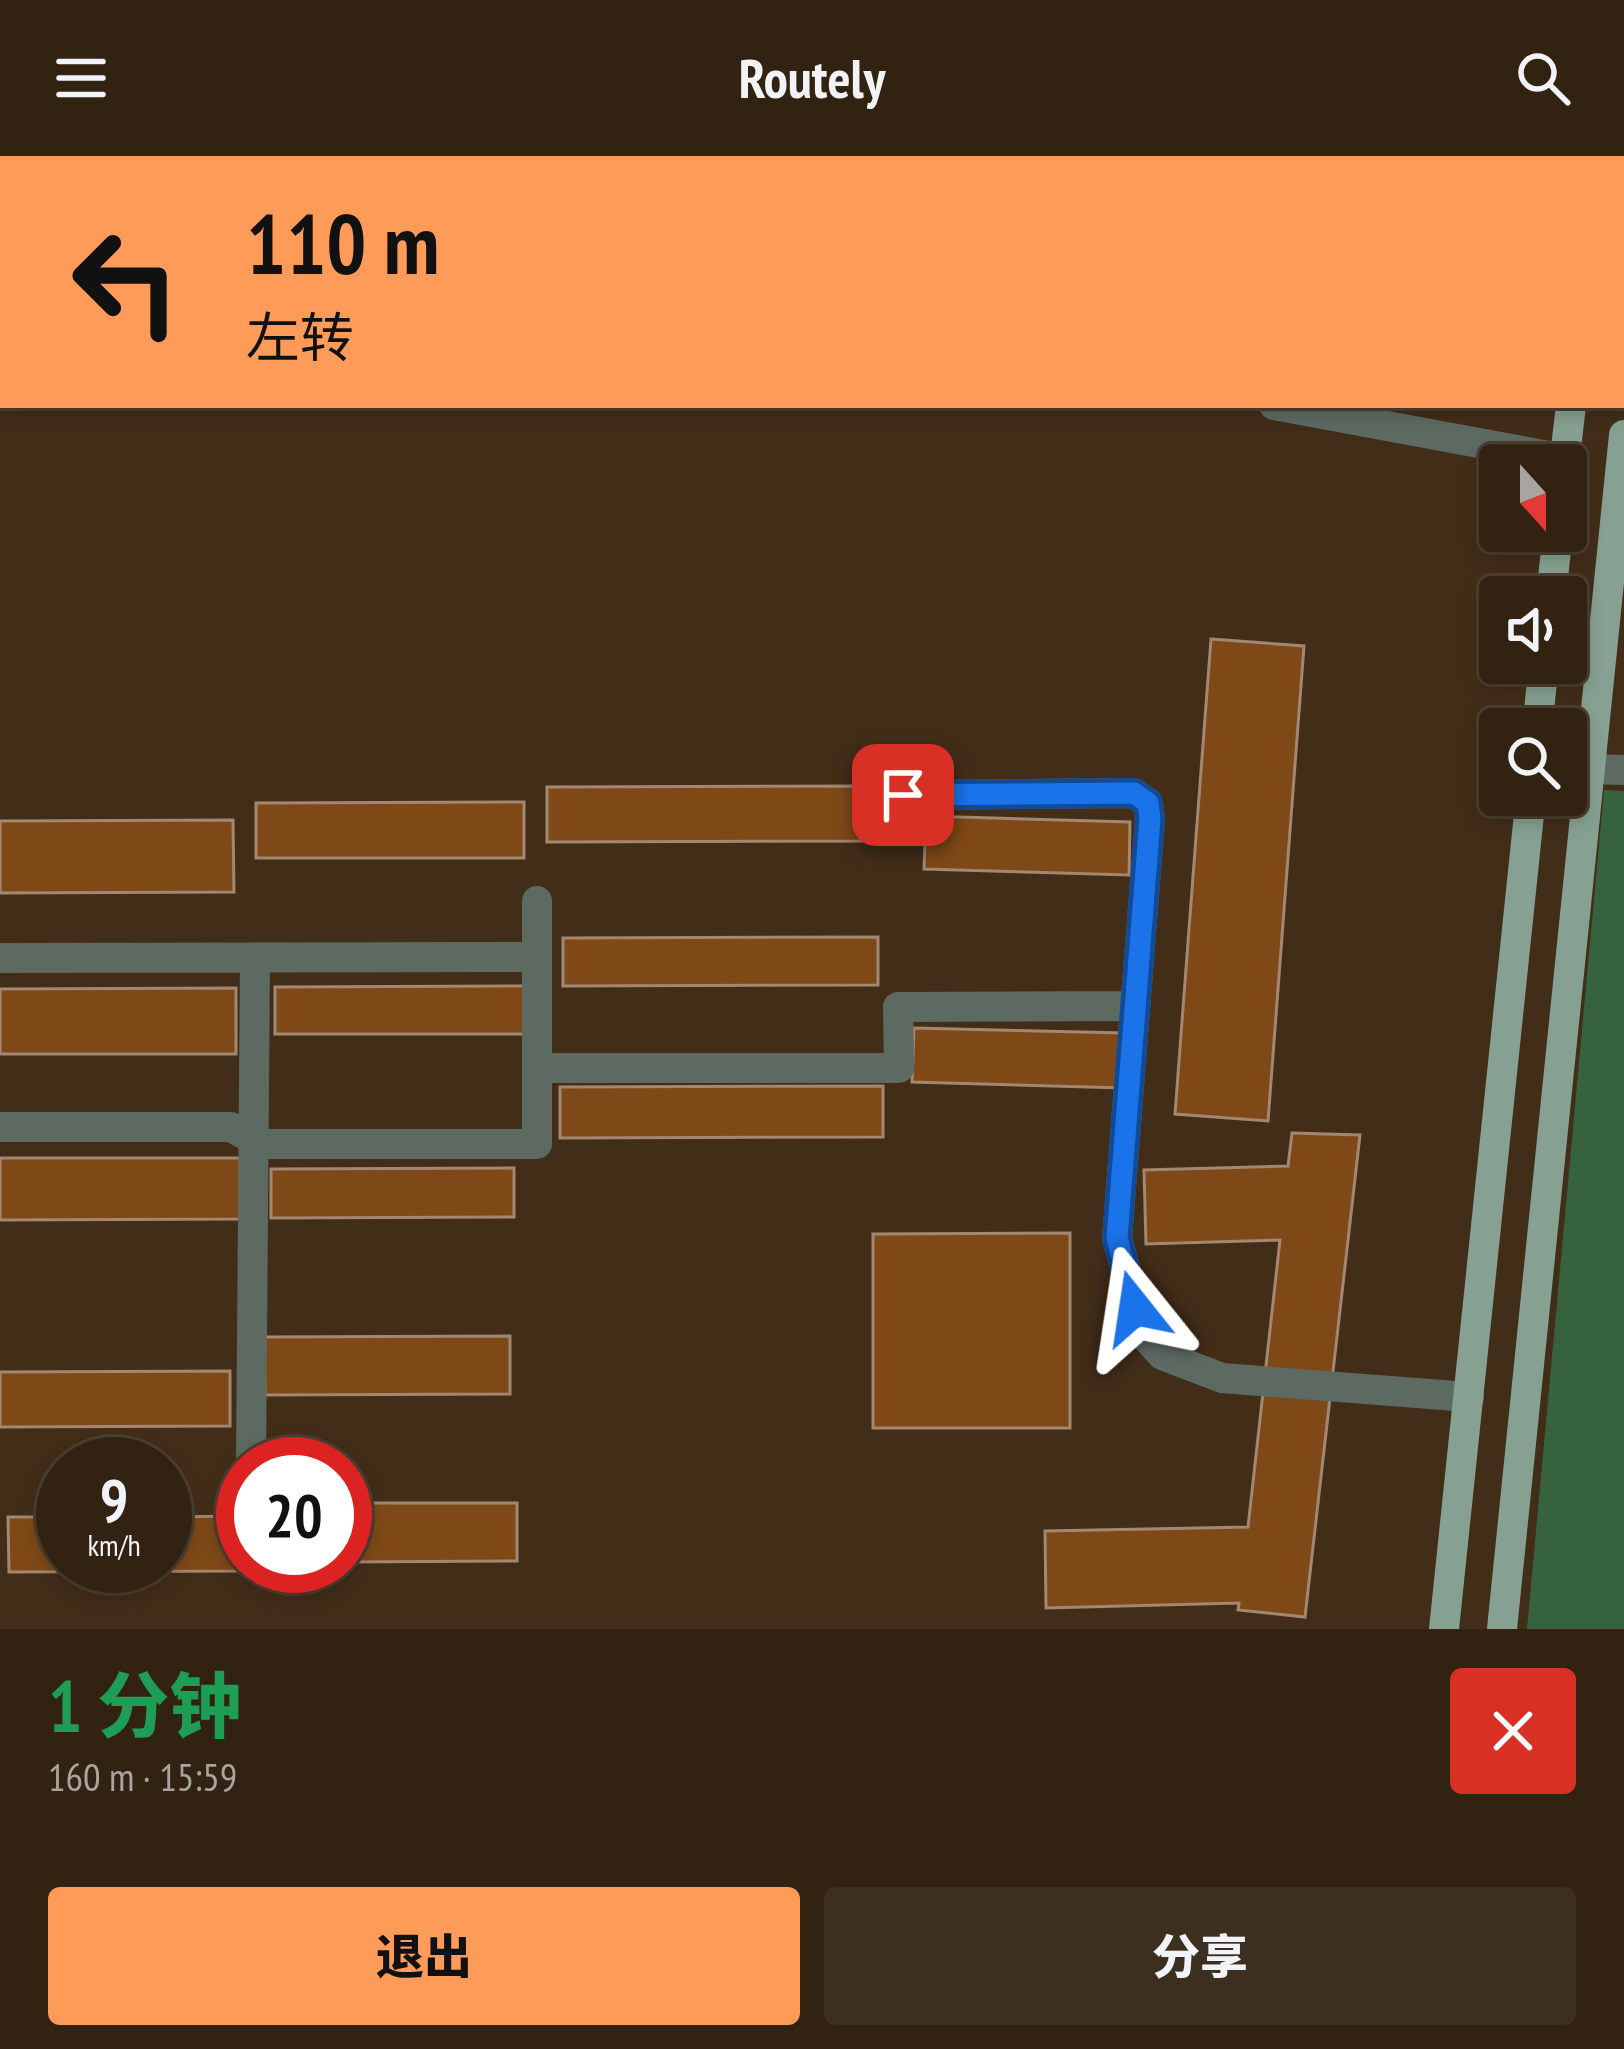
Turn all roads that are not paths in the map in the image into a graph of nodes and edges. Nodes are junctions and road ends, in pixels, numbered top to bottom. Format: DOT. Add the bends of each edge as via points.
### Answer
graph roads {
  1 [pos="1289,408"];
  2 [pos="1570,408"];
  3 [pos="1624,435"];
  4 [pos="1567,444"];
  5 [pos="1479,445"];
  6 [pos="1588,769"];
  7 [pos="1624,770"];
  8 [pos="903,795"];
  9 [pos="1529,816"];
  10 [pos="537,901"];
  11 [pos="536,957"];
  12 [pos="0,958"];
  13 [pos="255,958"];
  14 [pos="1135,1006"];
  15 [pos="537,1068"];
  16 [pos="0,1127"];
  17 [pos="252,1139"];
  18 [pos="1469,1397"];
  19 [pos="251,1437"];
  20 [pos="1444,1629"];
  21 [pos="1502,1629"];
  1 -- 5 [label="street"];
  2 -- 4 [label="main road"];
  3 -- 6 [label="main road"];
  6 -- 7 [label="street"];
  6 -- 21 [label="main road"];
  8 -- 14 [label="street" via="1134,793 1148,803"];
  9 -- 18 [label="main road"];
  10 -- 11 [label="street"];
  11 -- 13 [label="street"];
  11 -- 15 [label="street"];
  12 -- 13 [label="street"];
  13 -- 17 [label="street"];
  14 -- 15 [label="street" via="898,1006 899,1068"];
  14 -- 18 [label="street" via="1117,1238 1143,1334 1162,1354 1222,1378"];
  15 -- 17 [label="street" via="536,1144"];
  16 -- 17 [label="street" via="231,1127"];
  17 -- 19 [label="street"];
  18 -- 20 [label="main road"];
}
